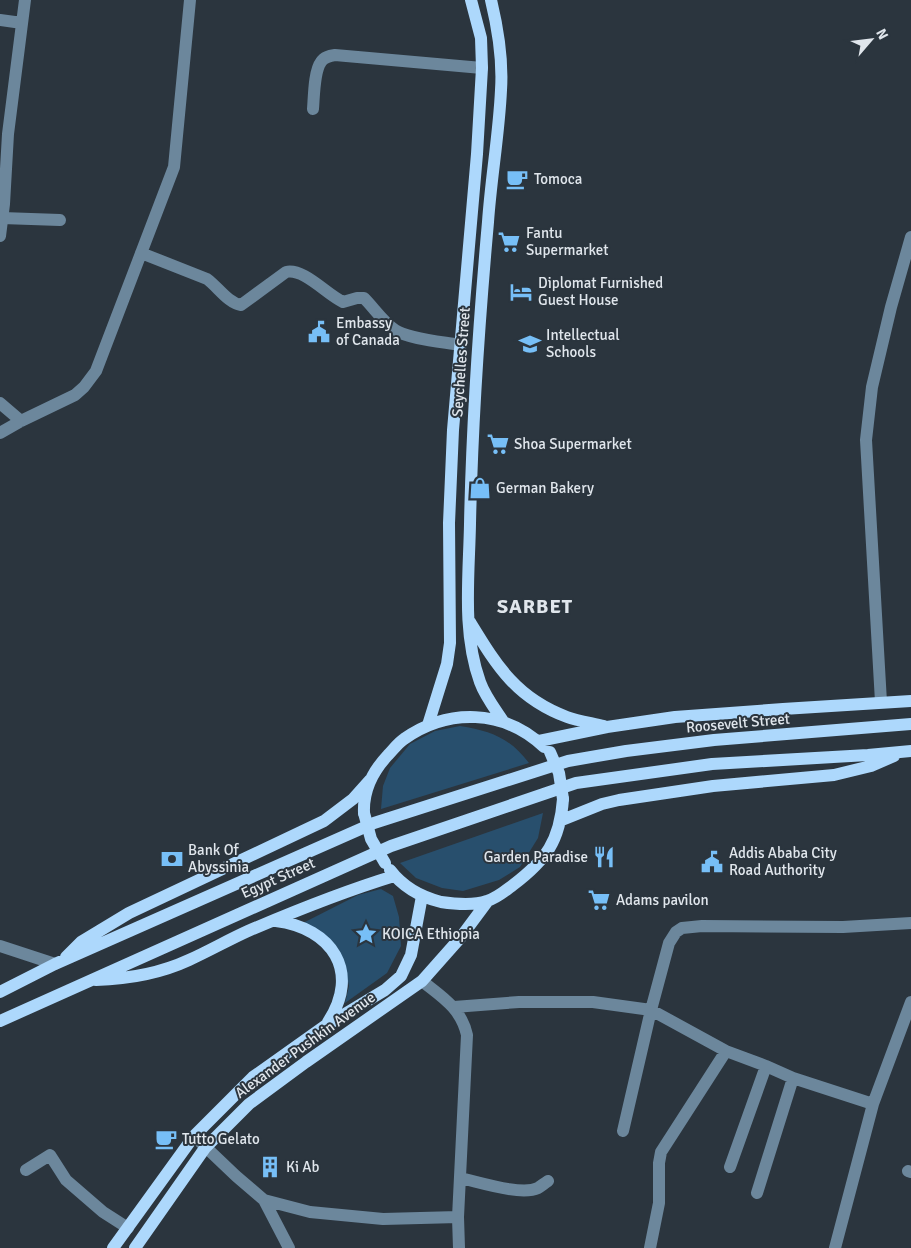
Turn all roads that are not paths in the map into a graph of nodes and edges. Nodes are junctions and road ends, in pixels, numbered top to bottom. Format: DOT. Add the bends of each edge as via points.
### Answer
graph roads {
  1 [pos="24,0"];
  2 [pos="190,0"];
  3 [pos="471,0"];
  4 [pos="491,0"];
  5 [pos="0,20"];
  6 [pos="22,23"];
  7 [pos="482,68"];
  8 [pos="313,109"];
  9 [pos="4,133"];
  10 [pos="2,218"];
  11 [pos="60,220"];
  12 [pos="0,236"];
  13 [pos="911,238"];
  14 [pos="141,253"];
  15 [pos="460,345"];
  16 [pos="0,403"];
  17 [pos="21,421"];
  18 [pos="0,433"];
  19 [pos="468,618"];
  20 [pos="911,701"];
  21 [pos="881,702"];
  22 [pos="502,721"];
  23 [pos="428,724"];
  24 [pos="911,724"];
  25 [pos="607,727"];
  26 [pos="538,741"];
  27 [pos="907,752"];
  28 [pos="568,760"];
  29 [pos="370,780"];
  30 [pos="562,820"];
  31 [pos="394,876"];
  32 [pos="422,896"];
  33 [pos="487,902"];
  34 [pos="274,921"];
  35 [pos="911,924"];
  36 [pos="0,946"];
  37 [pos="58,963"];
  38 [pos="88,980"];
  39 [pos="422,981"];
  40 [pos="0,992"];
  41 [pos="911,1002"];
  42 [pos="454,1007"];
  43 [pos="651,1010"];
  44 [pos="0,1020"];
  45 [pos="325,1026"];
  46 [pos="726,1051"];
  47 [pos="766,1066"];
  48 [pos="793,1078"];
  49 [pos="873,1104"];
  50 [pos="623,1131"];
  51 [pos="194,1136"];
  52 [pos="205,1148"];
  53 [pos="730,1167"];
  54 [pos="26,1170"];
  55 [pos="460,1178"];
  56 [pos="548,1181"];
  57 [pos="757,1193"];
  58 [pos="264,1200"];
  59 [pos="458,1217"];
  60 [pos="128,1228"];
  61 [pos="286,1247"];
  62 [pos="113,1248"];
  63 [pos="135,1248"];
  64 [pos="458,1248"];
  65 [pos="650,1248"];
  66 [pos="835,1248"];
  1 -- 6 [label="street"];
  2 -- 14 [label="street" via="174,167"];
  3 -- 7 [label="main road, Seychelles Street" via="481,38"];
  4 -- 19 [label="main road, Seychelles Street" via="497,23 502,90 476,362"];
  5 -- 6 [label="street"];
  6 -- 9 [label="street"];
  7 -- 8 [label="street" via="326,57 318,70"];
  7 -- 15 [label="main road, Seychelles Street"];
  9 -- 10 [label="street"];
  10 -- 11 [label="street"];
  10 -- 12 [label="street"];
  13 -- 21 [label="street" via="872,387 866,440"];
  14 -- 15 [label="street" via="215,284 234,304 241,304 286,272 300,272 343,302 364,298 401,333"];
  14 -- 17 [label="street" via="96,371 75,395"];
  15 -- 23 [label="main road, Seychelles Street" via="449,523 450,643 447,664"];
  16 -- 17 [label="street"];
  17 -- 18 [label="street"];
  19 -- 22 [label="main road, Seychelles Street" via="471,648 480,682"];
  19 -- 25 [label="main road" via="495,663 514,685 536,702 567,717"];
  20 -- 21 [label="main road"];
  21 -- 25 [label="main road" via="675,717"];
  22 -- 23 [label="main road" via="478,716"];
  22 -- 26 [label="main road" via="522,729"];
  23 -- 29 [label="main road" via="402,740"];
  24 -- 28 [label="main road, Roosevelt Street" via="714,740"];
  25 -- 26 [label="main road"];
  26 -- 30 [label="main road, bridge" via="550,752 559,773"];
  27 -- 30 [label="main road" via="848,773 713,786 619,800"];
  27 -- 38 [label="main road, Egypt Street" via="712,764 576,783 391,846"];
  28 -- 37 [label="main road, Egypt Street" via="374,823"];
  29 -- 31 [label="main road, bridge" via="364,813 372,839"];
  29 -- 37 [label="main road" via="324,821 129,913 81,942"];
  30 -- 33 [label="main road" via="554,841 541,860 524,877"];
  31 -- 32 [label="main road"];
  31 -- 34 [label="main road" via="354,888"];
  32 -- 33 [label="main road" via="456,904"];
  32 -- 45 [label="main road, Alexander Pushkin Avenue" via="411,955 401,976 385,990"];
  33 -- 39 [label="main road, Alexander Pushkin Avenue"];
  34 -- 38 [label="main road" via="162,969 120,979"];
  34 -- 45 [label="main road" via="310,930 326,941 333,951 342,973 340,997"];
  35 -- 43 [label="street" via="682,928 669,943"];
  36 -- 37 [label="street"];
  37 -- 40 [label="main road, Egypt Street"];
  38 -- 44 [label="main road, Egypt Street"];
  39 -- 42 [label="street"];
  39 -- 52 [label="main road, Alexander Pushkin Avenue" via="250,1104"];
  41 -- 49 [label="street"];
  42 -- 43 [label="street" via="519,1002 593,1002"];
  42 -- 55 [label="street" via="467,1035"];
  43 -- 46 [label="street"];
  43 -- 50 [label="street"];
  45 -- 51 [label="main road, Alexander Pushkin Avenue" via="253,1077"];
  46 -- 47 [label="street"];
  46 -- 65 [label="street" via="661,1152 659,1203"];
  47 -- 48 [label="street"];
  47 -- 53 [label="street"];
  48 -- 49 [label="street"];
  48 -- 57 [label="street"];
  49 -- 66 [label="street"];
  51 -- 52 [label="street"];
  51 -- 60 [label="main road, Alexander Pushkin Avenue"];
  52 -- 58 [label="street"];
  52 -- 63 [label="main road, Alexander Pushkin Avenue"];
  54 -- 60 [label="street" via="50,1155 66,1180 103,1212"];
  55 -- 56 [label="street" via="515,1190 538,1188"];
  55 -- 59 [label="street"];
  58 -- 59 [label="street" via="310,1212 383,1219"];
  58 -- 61 [label="street"];
  59 -- 64 [label="street"];
  60 -- 62 [label="main road, Alexander Pushkin Avenue"];
}
